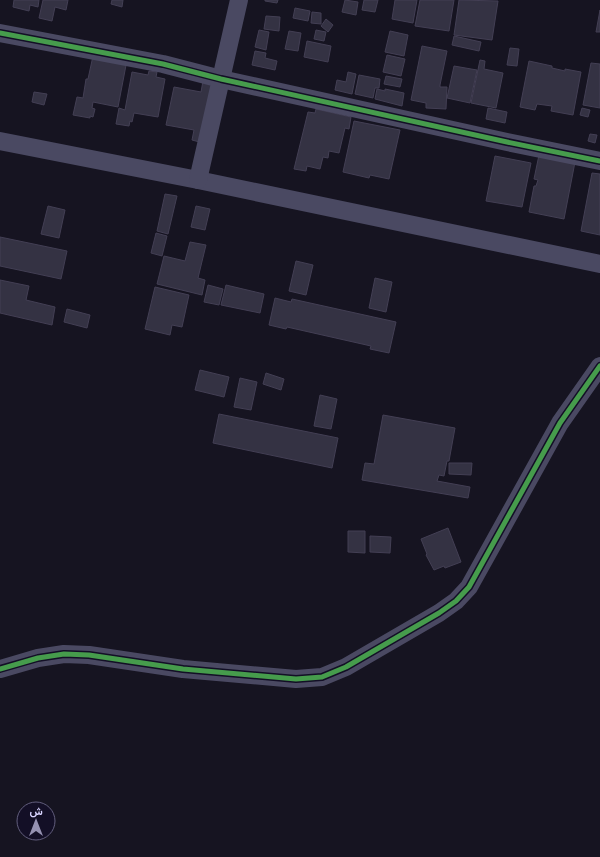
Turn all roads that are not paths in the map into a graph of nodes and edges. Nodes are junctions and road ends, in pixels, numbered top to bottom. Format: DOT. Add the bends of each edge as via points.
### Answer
graph roads {
  1 [pos="239,0"];
  2 [pos="0,33"];
  3 [pos="221,79"];
  4 [pos="0,141"];
  5 [pos="600,161"];
  6 [pos="198,180"];
  7 [pos="600,264"];
  8 [pos="600,366"];
  9 [pos="0,669"];
  1 -- 3 [label="street"];
  2 -- 3 [label="street" via="163,64"];
  3 -- 5 [label="street"];
  3 -- 6 [label="street"];
  4 -- 6 [label="street"];
  6 -- 7 [label="street"];
  8 -- 9 [label="street" via="560,423 469,587 456,601 439,613 346,667 322,677 296,679 183,669 89,655 64,654 38,658"];
}
